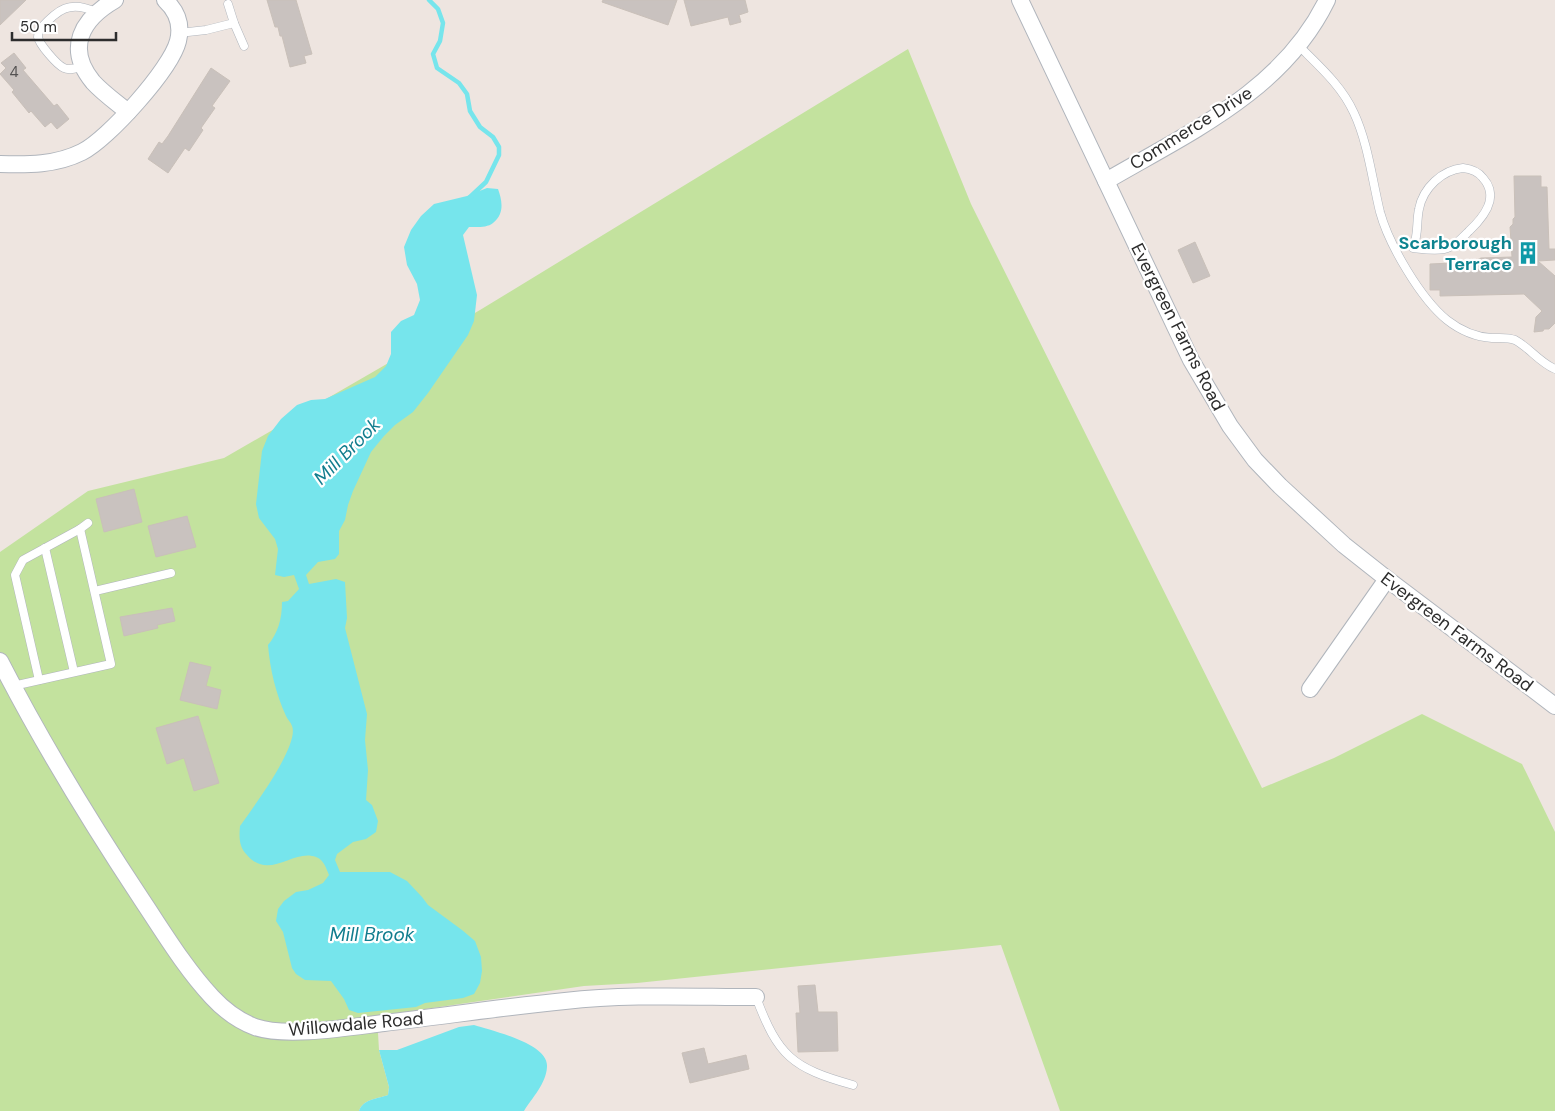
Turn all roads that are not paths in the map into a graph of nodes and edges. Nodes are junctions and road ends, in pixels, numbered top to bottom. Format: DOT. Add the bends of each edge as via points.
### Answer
graph roads {
  1 [pos="116,0"];
  2 [pos="165,0"];
  3 [pos="1020,0"];
  4 [pos="1327,0"];
  5 [pos="228,4"];
  6 [pos="96,12"];
  7 [pos="234,23"];
  8 [pos="179,33"];
  9 [pos="244,46"];
  10 [pos="1299,46"];
  11 [pos="84,66"];
  12 [pos="128,112"];
  13 [pos="0,164"];
  14 [pos="1106,181"];
  15 [pos="1413,248"];
  16 [pos="1399,256"];
  17 [pos="1555,368"];
  18 [pos="88,524"];
  19 [pos="80,529"];
  20 [pos="46,548"];
  21 [pos="171,573"];
  22 [pos="1387,579"];
  23 [pos="95,591"];
  24 [pos="0,661"];
  25 [pos="74,672"];
  26 [pos="39,680"];
  27 [pos="13,686"];
  28 [pos="1310,689"];
  29 [pos="1555,706"];
  30 [pos="756,997"];
  31 [pos="853,1085"];
  1 -- 6 [label="street"];
  2 -- 8 [label="street" via="176,13"];
  3 -- 14 [label="street, Evergreen Farms Road"];
  4 -- 10 [label="street, Commerce Drive"];
  5 -- 7 [label="lane"];
  6 -- 11 [label="street" via="80,36 78,52"];
  6 -- 11 [label="lane" via="83,3 66,3 38,34 44,48 62,67"];
  7 -- 8 [label="lane"];
  7 -- 9 [label="lane"];
  8 -- 12 [label="street" via="178,43 164,66"];
  10 -- 14 [label="street, Commerce Drive" via="1258,87 1228,109"];
  10 -- 16 [label="lane" via="1332,80 1353,111 1384,224"];
  11 -- 12 [label="street" via="93,82"];
  12 -- 13 [label="street" via="102,138 72,156 42,164"];
  14 -- 22 [label="street, Evergreen Farms Road" via="1191,360 1230,426 1255,460 1280,486 1344,545"];
  15 -- 15 [label="lane" via="1437,250 1450,246 1480,221 1491,198 1488,185 1478,172 1463,168 1448,171 1429,189 1419,208 1418,234"];
  15 -- 16 [label="lane"];
  16 -- 17 [label="lane" via="1438,312 1456,326 1470,334 1510,338"];
  18 -- 19 [label="lane"];
  19 -- 20 [label="lane"];
  19 -- 23 [label="lane"];
  20 -- 25 [label="lane"];
  20 -- 26 [label="lane" via="23,560 15,575"];
  21 -- 23 [label="lane"];
  22 -- 28 [label="street"];
  22 -- 29 [label="street, Evergreen Farms Road"];
  23 -- 25 [label="lane" via="111,664"];
  24 -- 27 [label="street, Willowdale Road"];
  25 -- 26 [label="lane"];
  26 -- 27 [label="lane"];
  27 -- 30 [label="street, Willowdale Road" via="127,878 186,965 221,1006 256,1027 280,1031 335,1029 567,1000 656,996"];
  30 -- 31 [label="lane" via="778,1046 790,1059 829,1078"];
}
